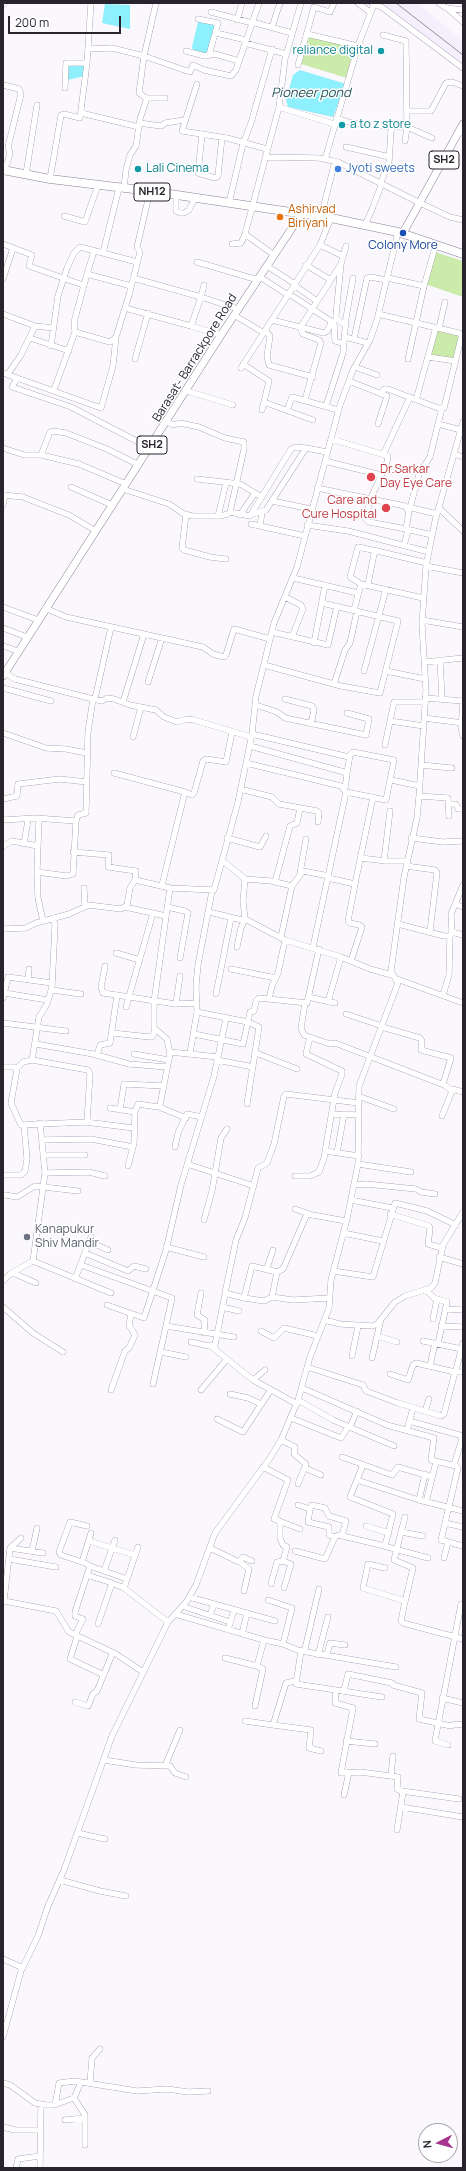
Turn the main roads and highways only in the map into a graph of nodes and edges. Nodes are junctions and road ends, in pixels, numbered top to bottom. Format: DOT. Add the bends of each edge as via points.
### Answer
graph roads {
  1 [pos="463,124"];
  2 [pos="3,171"];
  3 [pos="302,213"];
  4 [pos="400,233"];
  5 [pos="463,254"];
  6 [pos="4,674"];
  1 -- 4 [label="main road, SH2" via="420,203"];
  2 -- 3 [label="highway, NH12"];
  3 -- 4 [label="highway, NH12"];
  3 -- 6 [label="main road, Barasat- Barrackpore Road / SH2"];
  4 -- 5 [label="highway, NH12"];
}
